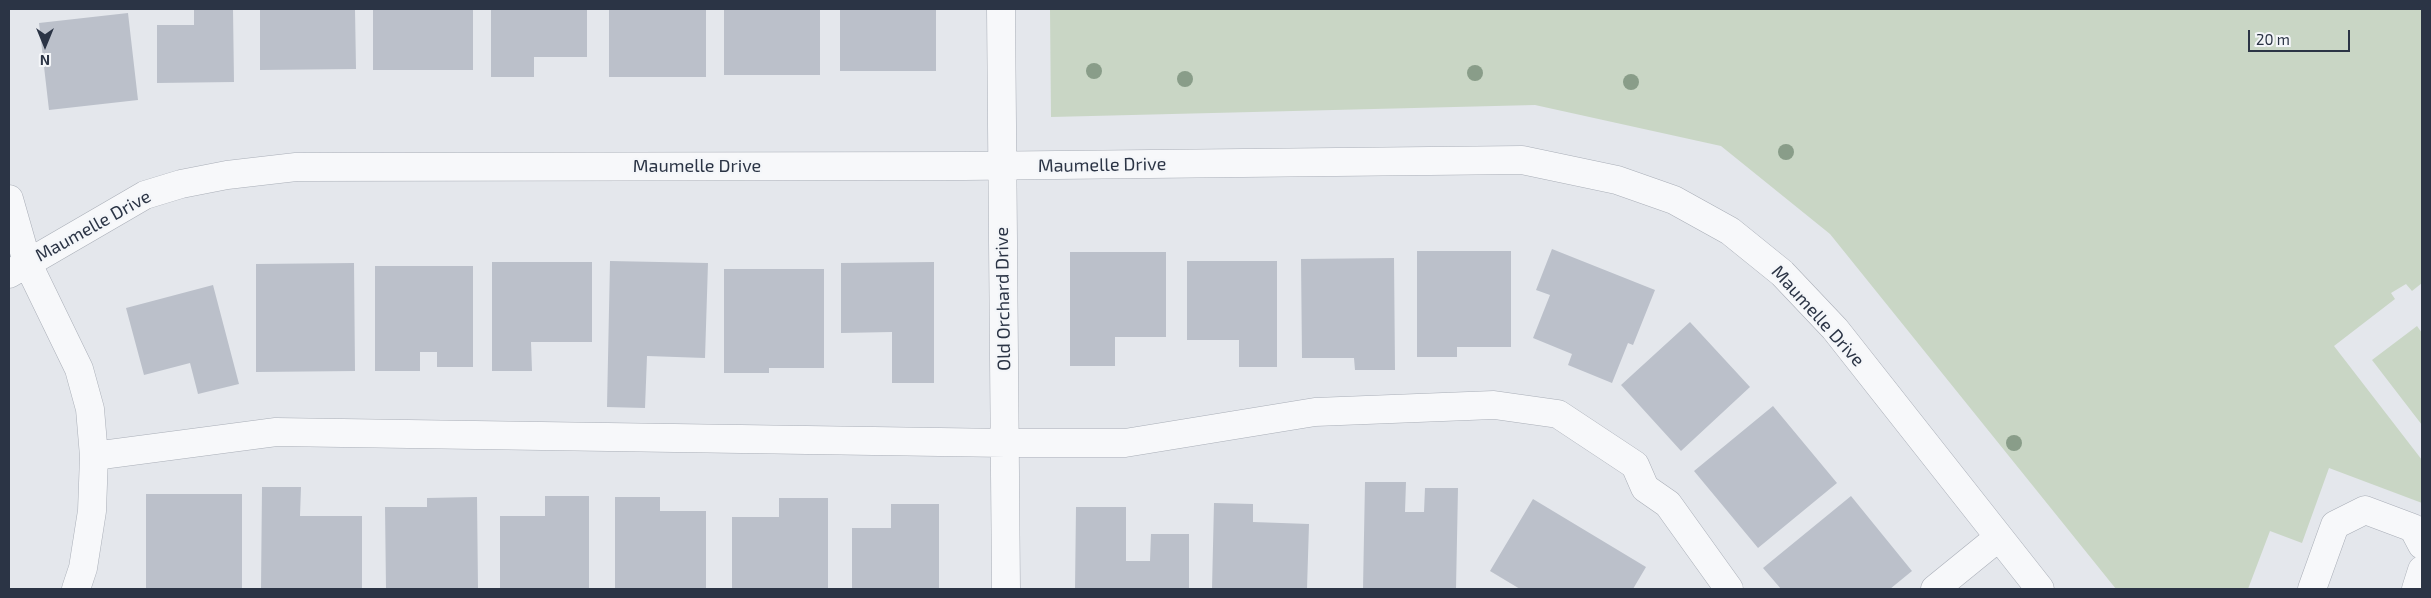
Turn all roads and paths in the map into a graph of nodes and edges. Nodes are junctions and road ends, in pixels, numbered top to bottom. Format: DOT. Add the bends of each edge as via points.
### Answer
graph roads {
  1 [pos="1001,9"];
  2 [pos="1002,166"];
  3 [pos="9,199"];
  4 [pos="18,268"];
  5 [pos="1006,443"];
  6 [pos="94,456"];
  7 [pos="1999,537"];
  8 [pos="2422,545"];
  9 [pos="2422,570"];
  10 [pos="76,589"];
  11 [pos="1006,589"];
  12 [pos="1729,589"];
  13 [pos="1936,589"];
  14 [pos="2040,589"];
  15 [pos="2312,589"];
  16 [pos="2416,589"];
  1 -- 2 [label="street, Old Orchard Drive"];
  2 -- 4 [label="street, Maumelle Drive" via="296,167 227,175 145,195"];
  2 -- 5 [label="street, Old Orchard Drive"];
  2 -- 7 [label="street, Maumelle Drive" via="1522,160 1617,180 1674,200 1730,231 1782,273 1835,329"];
  3 -- 4 [label="street"];
  4 -- 6 [label="street" via="79,369 90,409"];
  5 -- 6 [label="street" via="276,432"];
  5 -- 11 [label="street, Old Orchard Drive"];
  5 -- 12 [label="street" via="1125,443 1315,412 1494,405 1558,414 1635,465 1645,488 1668,504"];
  6 -- 10 [label="street" via="92,511 83,568"];
  7 -- 13 [label="street"];
  7 -- 14 [label="street, Maumelle Drive"];
  8 -- 15 [label="street" via="2414,528 2365,510 2335,525"];
  9 -- 16 [label="street"];
}
